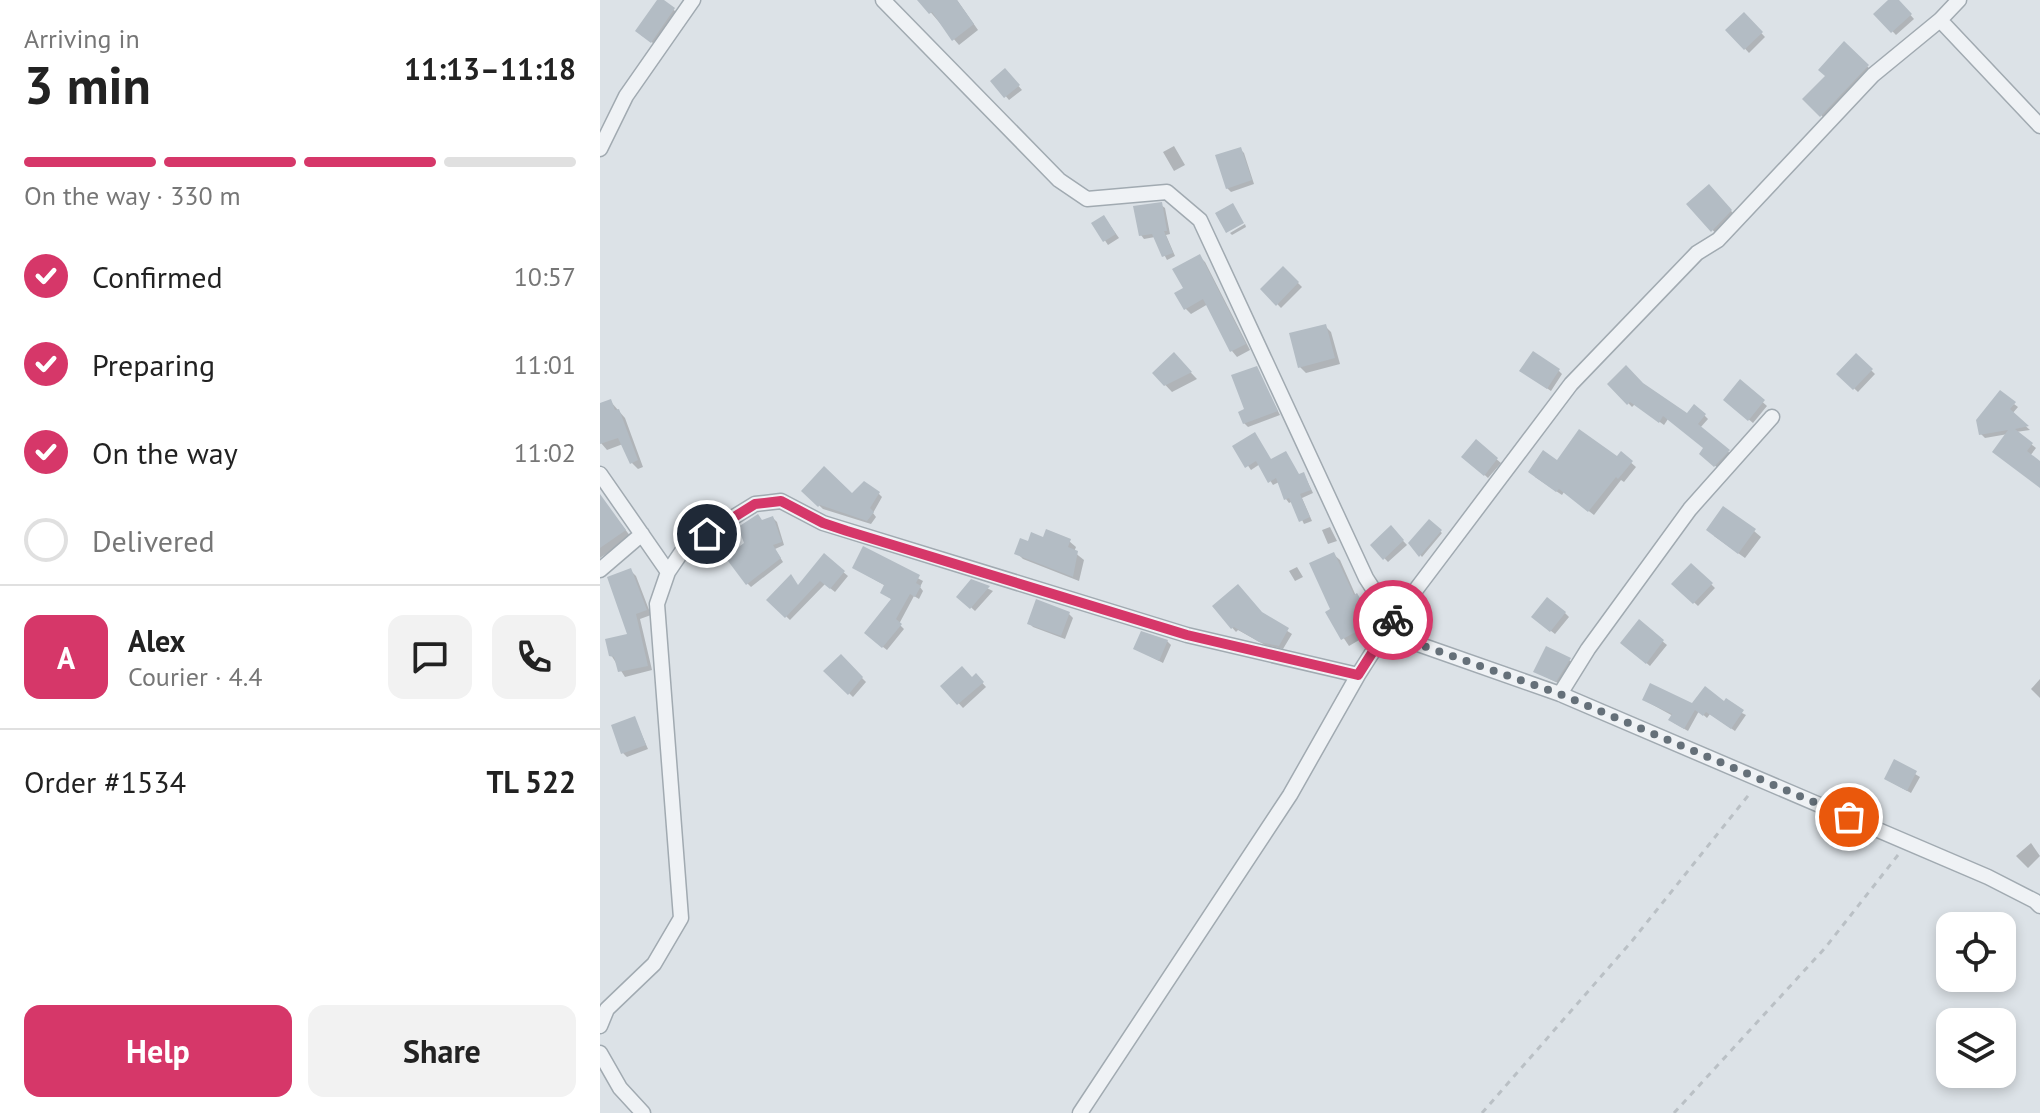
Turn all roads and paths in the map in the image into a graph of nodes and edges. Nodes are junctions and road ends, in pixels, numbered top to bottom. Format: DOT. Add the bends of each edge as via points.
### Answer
graph roads {
  1 [pos="693,0"];
  2 [pos="883,0"];
  3 [pos="1959,0"];
  4 [pos="1940,20"];
  5 [pos="2040,126"];
  6 [pos="600,149"];
  7 [pos="1772,417"];
  8 [pos="600,474"];
  9 [pos="642,534"];
  10 [pos="600,570"];
  11 [pos="668,572"];
  12 [pos="1393,620"];
  13 [pos="1358,675"];
  14 [pos="1560,694"];
  15 [pos="1761,780"];
  16 [pos="1907,842"];
  17 [pos="2040,906"];
  18 [pos="600,1026"];
  19 [pos="600,1053"];
  20 [pos="643,1113"];
  21 [pos="1080,1113"];
  22 [pos="1482,1113"];
  23 [pos="1674,1113"];
  1 -- 6 [label="street" via="626,96"];
  2 -- 12 [label="street" via="1059,180 1087,199 1167,192 1200,220 1366,578"];
  3 -- 4 [label="street"];
  4 -- 5 [label="street"];
  4 -- 12 [label="street" via="1873,75 1718,240 1697,253 1571,384"];
  7 -- 14 [label="street" via="1690,509"];
  8 -- 9 [label="street"];
  9 -- 10 [label="street"];
  9 -- 11 [label="street"];
  11 -- 13 [label="street" via="685,547 755,504 781,501 847,531 1187,635"];
  11 -- 18 [label="street" via="657,604 681,918 654,964 607,1009"];
  12 -- 13 [label="street"];
  12 -- 14 [label="street" via="1415,643"];
  13 -- 21 [label="street" via="1290,795"];
  14 -- 15 [label="street"];
  15 -- 16 [label="street"];
  15 -- 22 [label="path" via="1632,941"];
  16 -- 17 [label="street"];
  16 -- 23 [label="path" via="1825,948"];
  19 -- 20 [label="street" via="620,1088"];
}
